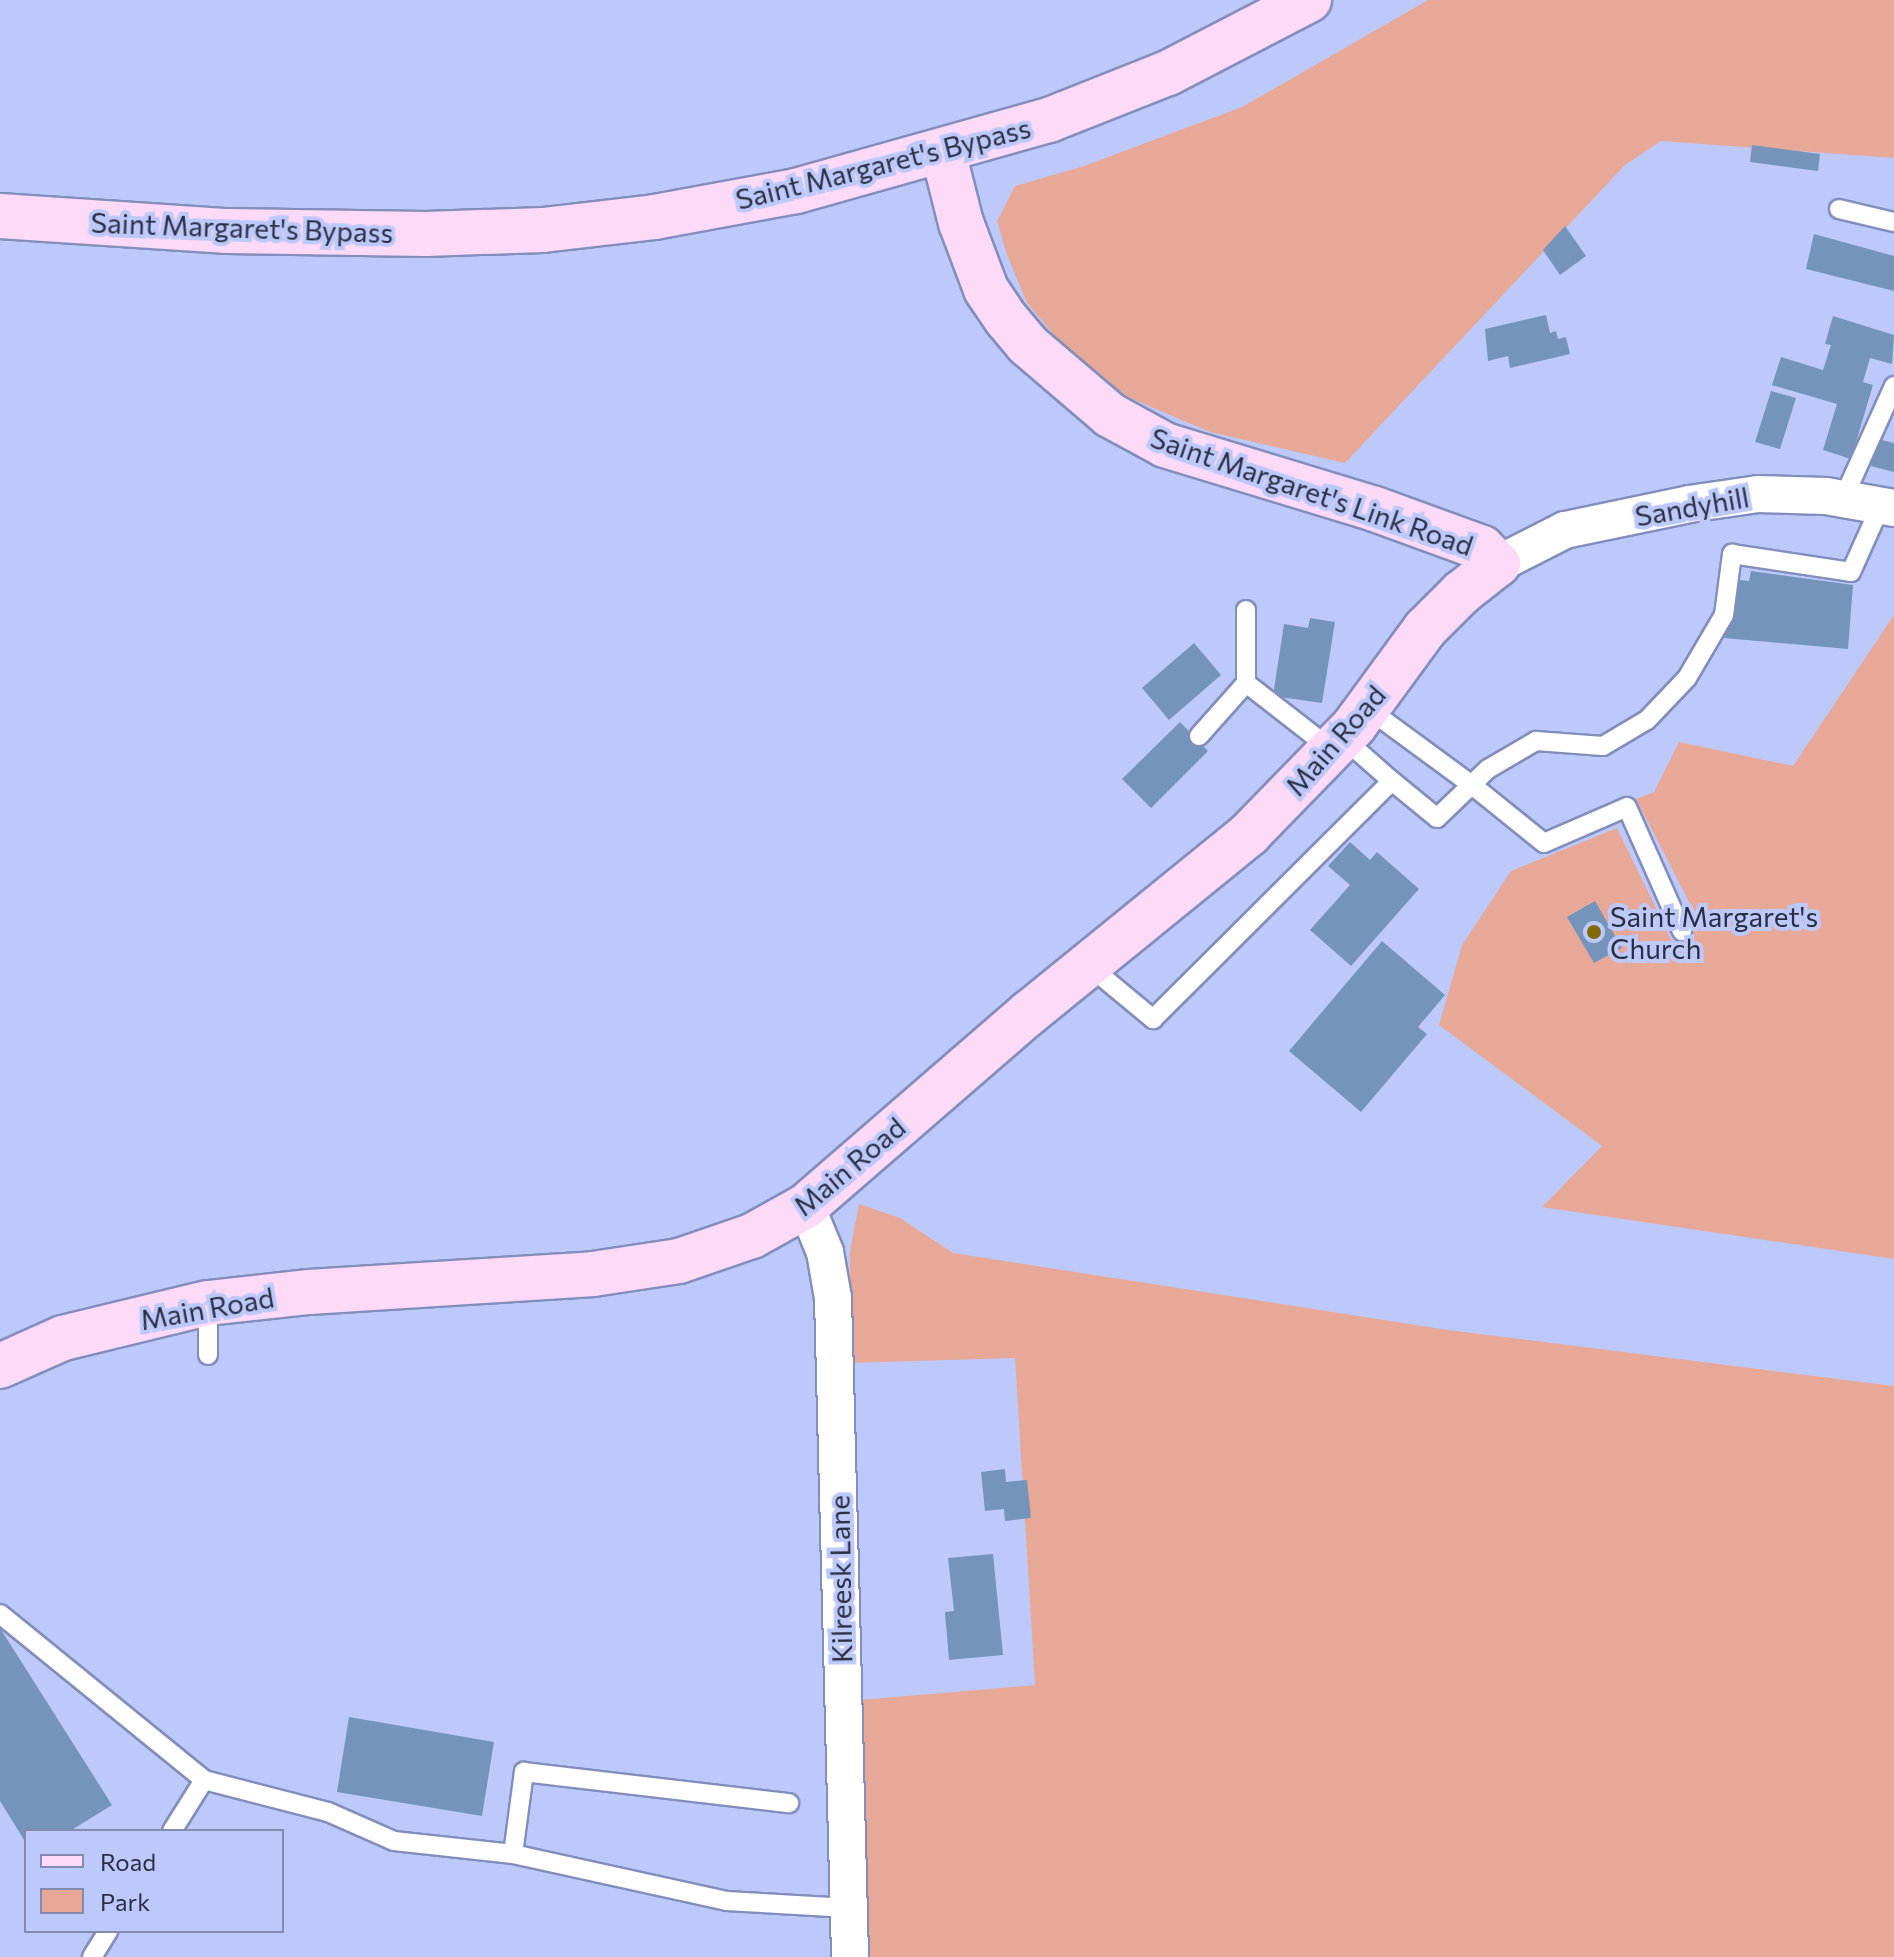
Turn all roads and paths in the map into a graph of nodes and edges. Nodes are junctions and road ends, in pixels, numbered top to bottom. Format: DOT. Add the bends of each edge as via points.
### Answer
graph roads {
  1 [pos="1309,0"];
  2 [pos="943,152"];
  3 [pos="1839,209"];
  4 [pos="0,216"];
  5 [pos="1894,222"];
  6 [pos="1894,386"];
  7 [pos="1843,499"];
  8 [pos="1888,507"];
  9 [pos="1498,564"];
  10 [pos="1246,610"];
  11 [pos="1246,683"];
  12 [pos="1347,732"];
  13 [pos="1199,736"];
  14 [pos="1392,781"];
  15 [pos="1472,785"];
  16 [pos="1682,931"];
  17 [pos="1088,965"];
  18 [pos="806,1206"];
  19 [pos="208,1303"];
  20 [pos="208,1355"];
  21 [pos="0,1366"];
  22 [pos="0,1614"];
  23 [pos="204,1780"];
  24 [pos="789,1803"];
  25 [pos="173,1829"];
  26 [pos="513,1854"];
  27 [pos="848,1908"];
  28 [pos="107,1933"];
  29 [pos="92,1957"];
  30 [pos="850,1957"];
  1 -- 2 [label="main road, Saint Margaret's Bypass" via="1168,73 1049,120"];
  2 -- 4 [label="main road, Saint Margaret's Bypass" via="796,191 655,217 543,230 228,231"];
  2 -- 9 [label="main road, Saint Margaret's Link Road" via="961,223 993,299 1028,345 1110,415 1165,445 1375,509 1482,548"];
  3 -- 5 [label="lane"];
  6 -- 7 [label="lane"];
  7 -- 8 [label="street, Sandyhill"];
  7 -- 9 [label="street, Sandyhill" via="1758,494 1689,504 1565,530"];
  8 -- 15 [label="lane" via="1851,572 1732,554 1724,615 1687,678 1647,720 1603,746 1536,741 1488,769"];
  9 -- 12 [label="main road, Main Road" via="1425,629"];
  10 -- 11 [label="lane"];
  11 -- 12 [label="lane"];
  11 -- 13 [label="lane"];
  12 -- 14 [label="lane"];
  12 -- 15 [label="lane"];
  12 -- 17 [label="main road, Main Road" via="1249,834"];
  14 -- 15 [label="lane" via="1437,818"];
  14 -- 17 [label="lane" via="1153,1019"];
  15 -- 16 [label="lane" via="1544,843 1627,807"];
  17 -- 18 [label="main road, Main Road"];
  18 -- 19 [label="main road, Main Road" via="752,1236 679,1261 593,1274"];
  18 -- 27 [label="street, Kilreesk Lane" via="825,1252 833,1298"];
  19 -- 20 [label="lane"];
  19 -- 21 [label="main road, Main Road" via="63,1338"];
  22 -- 23 [label="lane"];
  23 -- 25 [label="lane"];
  23 -- 26 [label="lane" via="328,1812 394,1841"];
  24 -- 26 [label="lane" via="524,1772"];
  26 -- 27 [label="lane" via="727,1901"];
  27 -- 30 [label="street, Kilreesk Lane"];
  28 -- 29 [label="lane"];
}
